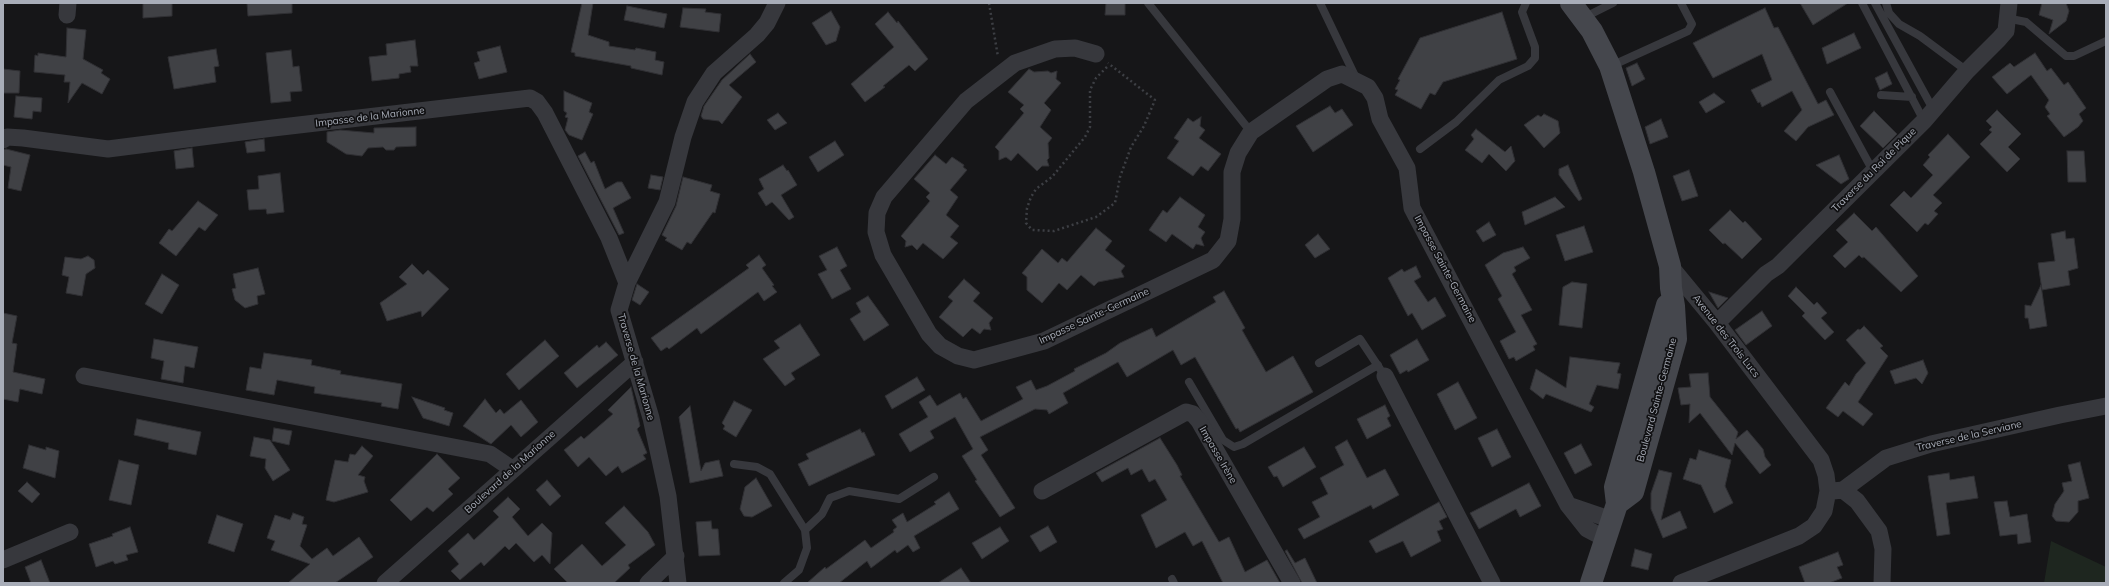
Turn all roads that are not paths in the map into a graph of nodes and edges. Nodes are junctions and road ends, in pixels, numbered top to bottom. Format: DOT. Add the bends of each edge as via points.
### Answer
graph roads {
  1 [pos="777,3"];
  2 [pos="1148,3"];
  3 [pos="1320,3"];
  4 [pos="1526,3"];
  5 [pos="1613,3"];
  6 [pos="1681,3"];
  7 [pos="1862,3"];
  8 [pos="1875,3"];
  9 [pos="1886,3"];
  10 [pos="1576,11"];
  11 [pos="2007,11"];
  12 [pos="2106,41"];
  13 [pos="1096,54"];
  14 [pos="1610,66"];
  15 [pos="1968,71"];
  16 [pos="1358,80"];
  17 [pos="1830,92"];
  18 [pos="1881,95"];
  19 [pos="1912,97"];
  20 [pos="1929,116"];
  21 [pos="1251,132"];
  22 [pos="3,140"];
  23 [pos="1420,149"];
  24 [pos="1873,172"];
  25 [pos="1670,266"];
  26 [pos="627,283"];
  27 [pos="1717,323"];
  28 [pos="635,362"];
  29 [pos="1319,363"];
  30 [pos="1381,371"];
  31 [pos="84,376"];
  32 [pos="1189,382"];
  33 [pos="2106,406"];
  34 [pos="734,464"];
  35 [pos="512,468"];
  36 [pos="934,477"];
  37 [pos="1836,490"];
  38 [pos="1042,491"];
  39 [pos="1612,521"];
  40 [pos="805,530"];
  41 [pos="70,532"];
  42 [pos="676,556"];
  43 [pos="3,560"];
  44 [pos="385,583"];
  45 [pos="648,583"];
  46 [pos="678,583"];
  47 [pos="784,583"];
  48 [pos="1292,583"];
  49 [pos="1492,583"];
  50 [pos="1591,583"];
  51 [pos="1680,583"];
  52 [pos="1882,583"];
  1 -- 26 [label="street, Traverse de la Marionne" via="767,23 714,73 695,102 683,137 667,202"];
  2 -- 21 [label="lane"];
  3 -- 16 [label="lane"];
  4 -- 23 [label="lane" via="1522,12 1536,47 1535,58 1528,66 1499,80 1456,122"];
  5 -- 10 [label="lane"];
  6 -- 14 [label="lane" via="1692,24 1688,31"];
  7 -- 19 [label="lane"];
  8 -- 20 [label="lane"];
  9 -- 15 [label="lane" via="1889,13 1899,24"];
  10 -- 14 [label="main road, Avenue des Trois Lucs" via="1592,31"];
  11 -- 12 [label="lane" via="2026,22 2066,56 2074,56"];
  11 -- 15 [label="street, Traverse du Roi de Pique" via="2006,31"];
  13 -- 21 [label="street, Impasse Sainte-Germaine" via="1075,48 1055,49 1015,63 966,101 884,197 877,213 876,232 883,254 929,334 940,346 958,356 974,360 1044,341 1213,260 1228,240 1232,219 1232,172 1238,153"];
  14 -- 25 [label="main road, Avenue des Trois Lucs" via="1644,172"];
  15 -- 20 [label="street, Traverse du Roi de Pique"];
  16 -- 21 [label="street, Impasse Sainte-Germaine" via="1342,74 1326,80"];
  16 -- 39 [label="street, Impasse Sainte-Germaine" via="1368,87 1375,98 1380,118 1407,168 1412,208 1568,505"];
  17 -- 24 [label="lane"];
  18 -- 19 [label="lane"];
  19 -- 20 [label="lane"];
  20 -- 24 [label="street, Traverse du Roi de Pique"];
  22 -- 26 [label="street, Impasse de la Marionne" via="23,138 108,149 530,98 537,102 545,113 609,238"];
  24 -- 27 [label="street, Traverse du Roi de Pique"];
  25 -- 27 [label="street, Avenue des Trois Lucs"];
  25 -- 39 [label="main road, Boulevard Sainte-Germaine" via="1671,288 1616,487"];
  26 -- 28 [label="street, Traverse de la Marionne" via="619,310"];
  27 -- 37 [label="street, Avenue des Trois Lucs" via="1821,460 1826,475"];
  28 -- 35 [label="street, Boulevard de la Marionne"];
  28 -- 42 [label="street, Traverse de la Marionne" via="651,418 666,488"];
  29 -- 30 [label="lane" via="1360,339"];
  30 -- 32 [label="lane" via="1234,447 1223,440"];
  30 -- 49 [label="street"];
  31 -- 35 [label="street" via="490,454"];
  33 -- 37 [label="street, Traverse de la Serviane" via="1931,444 1886,458"];
  34 -- 40 [label="lane" via="757,467 770,474"];
  35 -- 44 [label="street, Boulevard de la Marionne"];
  36 -- 40 [label="lane" via="900,499 849,491 830,498 822,514"];
  37 -- 51 [label="street, Avenue des Trois Lucs" via="1814,526 1799,536"];
  37 -- 52 [label="street" via="1857,501 1879,531 1883,549"];
  38 -- 48 [label="street, Impasse Irène" via="1186,412 1193,414"];
  39 -- 50 [label="main road, Boulevard Sainte-Germaine"];
  40 -- 47 [label="lane" via="807,548 799,570"];
  41 -- 43 [label="street"];
  42 -- 45 [label="street"];
  42 -- 46 [label="street, Traverse de la Marionne"];
}
